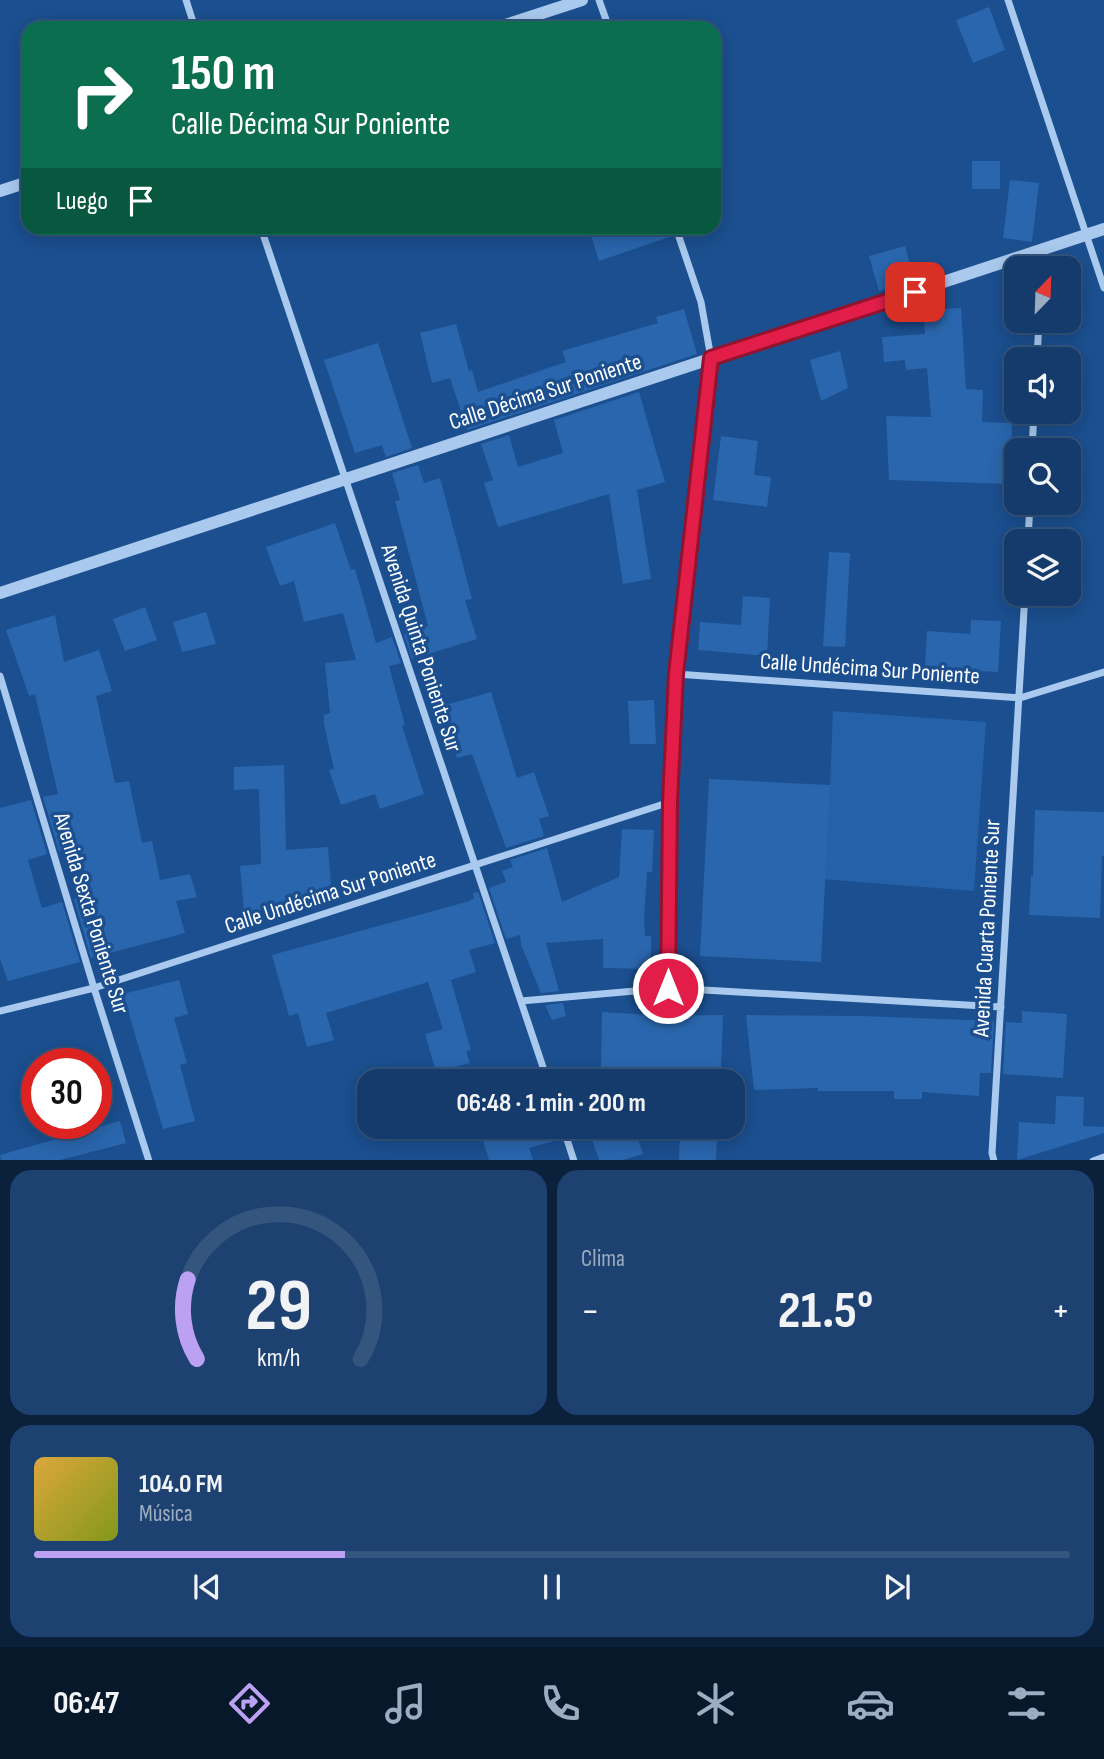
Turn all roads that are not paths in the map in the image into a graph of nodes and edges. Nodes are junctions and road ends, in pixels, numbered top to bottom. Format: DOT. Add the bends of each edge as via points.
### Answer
graph roads {
  1 [pos="186,0"];
  2 [pos="582,0"];
  3 [pos="599,0"];
  4 [pos="1007,0"];
  5 [pos="193,21"];
  6 [pos="518,21"];
  7 [pos="606,21"];
  8 [pos="21,184"];
  9 [pos="0,191"];
  10 [pos="1104,229"];
  11 [pos="263,235"];
  12 [pos="678,235"];
  13 [pos="1086,235"];
  14 [pos="1042,250"];
  15 [pos="1042,256"];
  16 [pos="1104,288"];
  17 [pos="711,358"];
  18 [pos="345,479"];
  19 [pos="0,593"];
  20 [pos="1024,606"];
  21 [pos="1104,672"];
  22 [pos="676,674"];
  23 [pos="0,676"];
  24 [pos="1020,698"];
  25 [pos="670,802"];
  26 [pos="474,865"];
  27 [pos="93,988"];
  28 [pos="668,988"];
  29 [pos="521,1001"];
  30 [pos="1001,1007"];
  31 [pos="0,1011"];
  32 [pos="544,1069"];
  33 [pos="567,1139"];
  34 [pos="1104,1157"];
  35 [pos="149,1160"];
  36 [pos="574,1160"];
  37 [pos="994,1160"];
  38 [pos="1093,1160"];
  1 -- 5 [label="street"];
  2 -- 6 [label="street"];
  3 -- 7 [label="street"];
  4 -- 13 [label="street"];
  8 -- 9 [label="street"];
  10 -- 13 [label="street, Calle Décima Sur Poniente"];
  11 -- 18 [label="street, Avenida Quinta Poniente Sur"];
  12 -- 17 [label="street" via="701,302"];
  13 -- 14 [label="street, Calle Décima Sur Poniente"];
  13 -- 16 [label="street"];
  14 -- 15 [label="street"];
  14 -- 17 [label="street, Calle Décima Sur Poniente"];
  17 -- 18 [label="street, Calle Décima Sur Poniente"];
  17 -- 22 [label="street"];
  18 -- 19 [label="street, Calle Décima Sur Poniente"];
  18 -- 26 [label="street, Avenida Quinta Poniente Sur"];
  20 -- 24 [label="street, Avenida Cuarta Poniente Sur"];
  21 -- 24 [label="street"];
  22 -- 24 [label="street, Calle Undécima Sur Poniente"];
  22 -- 25 [label="street"];
  23 -- 27 [label="street, Avenida Sexta Poniente Sur"];
  24 -- 30 [label="street, Avenida Cuarta Poniente Sur"];
  25 -- 26 [label="street, Calle Undécima Sur Poniente"];
  25 -- 28 [label="street"];
  26 -- 27 [label="street, Calle Undécima Sur Poniente"];
  26 -- 29 [label="street, Avenida Quinta Poniente Sur"];
  27 -- 31 [label="street, Calle Undécima Sur Poniente"];
  27 -- 35 [label="street, Avenida Sexta Poniente Sur"];
  28 -- 29 [label="street"];
  28 -- 30 [label="street"];
  29 -- 32 [label="street, Avenida Quinta Poniente Sur"];
  30 -- 37 [label="street, Avenida Cuarta Poniente Sur"];
  33 -- 36 [label="street"];
  34 -- 38 [label="street"];
}
